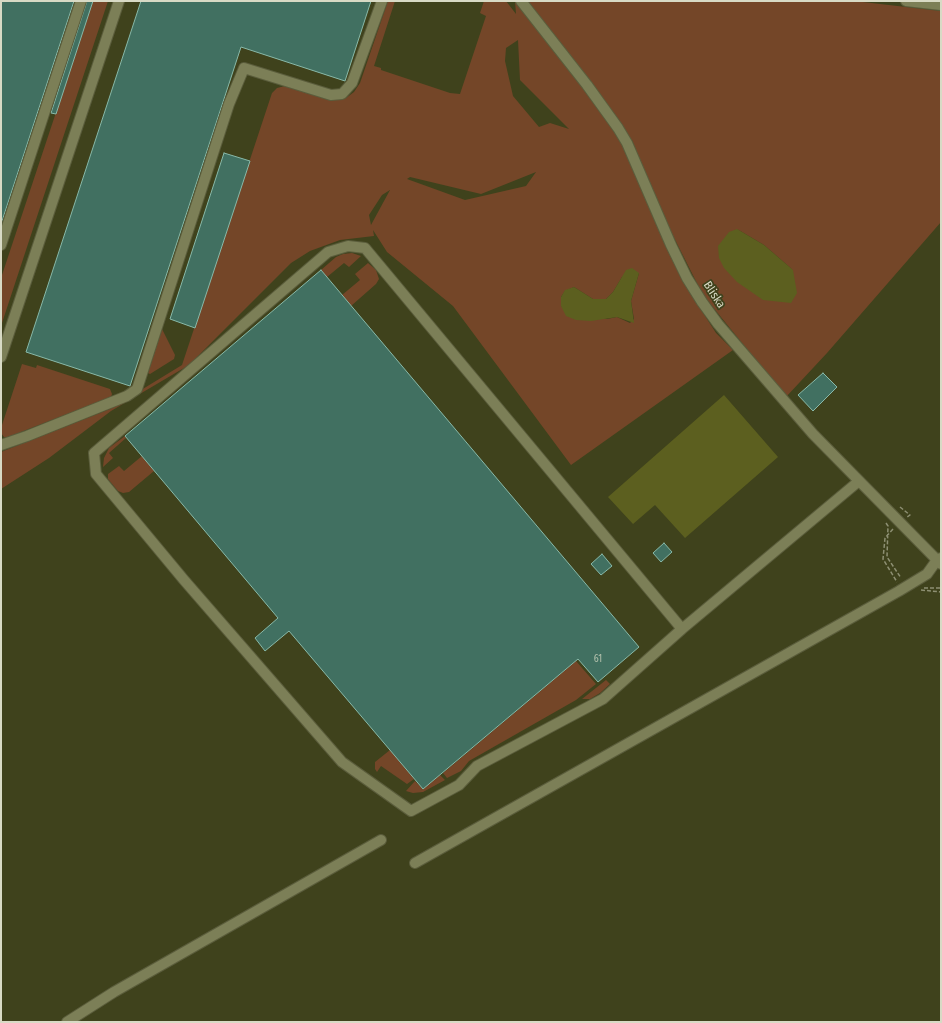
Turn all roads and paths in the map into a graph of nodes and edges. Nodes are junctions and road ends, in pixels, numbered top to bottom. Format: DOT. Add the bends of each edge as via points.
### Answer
graph roads {
  1 [pos="82,1"];
  2 [pos="119,1"];
  3 [pos="382,1"];
  4 [pos="521,1"];
  5 [pos="906,1"];
  6 [pos="941,5"];
  7 [pos="1,245"];
  8 [pos="1,357"];
  9 [pos="1,445"];
  10 [pos="859,481"];
  11 [pos="899,506"];
  12 [pos="905,518"];
  13 [pos="884,521"];
  14 [pos="897,525"];
  15 [pos="888,535"];
  16 [pos="940,561"];
  17 [pos="902,585"];
  18 [pos="921,587"];
  19 [pos="941,588"];
  20 [pos="918,589"];
  21 [pos="941,592"];
  22 [pos="682,630"];
  23 [pos="381,840"];
  24 [pos="415,863"];
  25 [pos="67,1022"];
  1 -- 7 [label="street"];
  2 -- 8 [label="street"];
  3 -- 9 [label="street" via="352,82 342,94 331,94 244,68 229,104 138,389 127,396"];
  4 -- 10 [label="street, Bliska" via="621,133 671,245 702,302 808,428"];
  5 -- 6 [label="street"];
  10 -- 16 [label="street, Bliska"];
  10 -- 22 [label="street"];
  11 -- 12 [label="path" via="910,516"];
  13 -- 15 [label="path" via="888,526"];
  14 -- 15 [label="path"];
  15 -- 17 [label="path" via="887,556"];
  15 -- 17 [label="path" via="885,538 883,559"];
  16 -- 17 [label="street" via="927,574"];
  17 -- 24 [label="street"];
  18 -- 19 [label="path"];
  20 -- 21 [label="path"];
  22 -- 22 [label="street" via="603,699 477,766 459,785 411,811 342,762 96,474 94,453 328,252 348,246 365,248"];
  23 -- 25 [label="street" via="114,992"];
}
